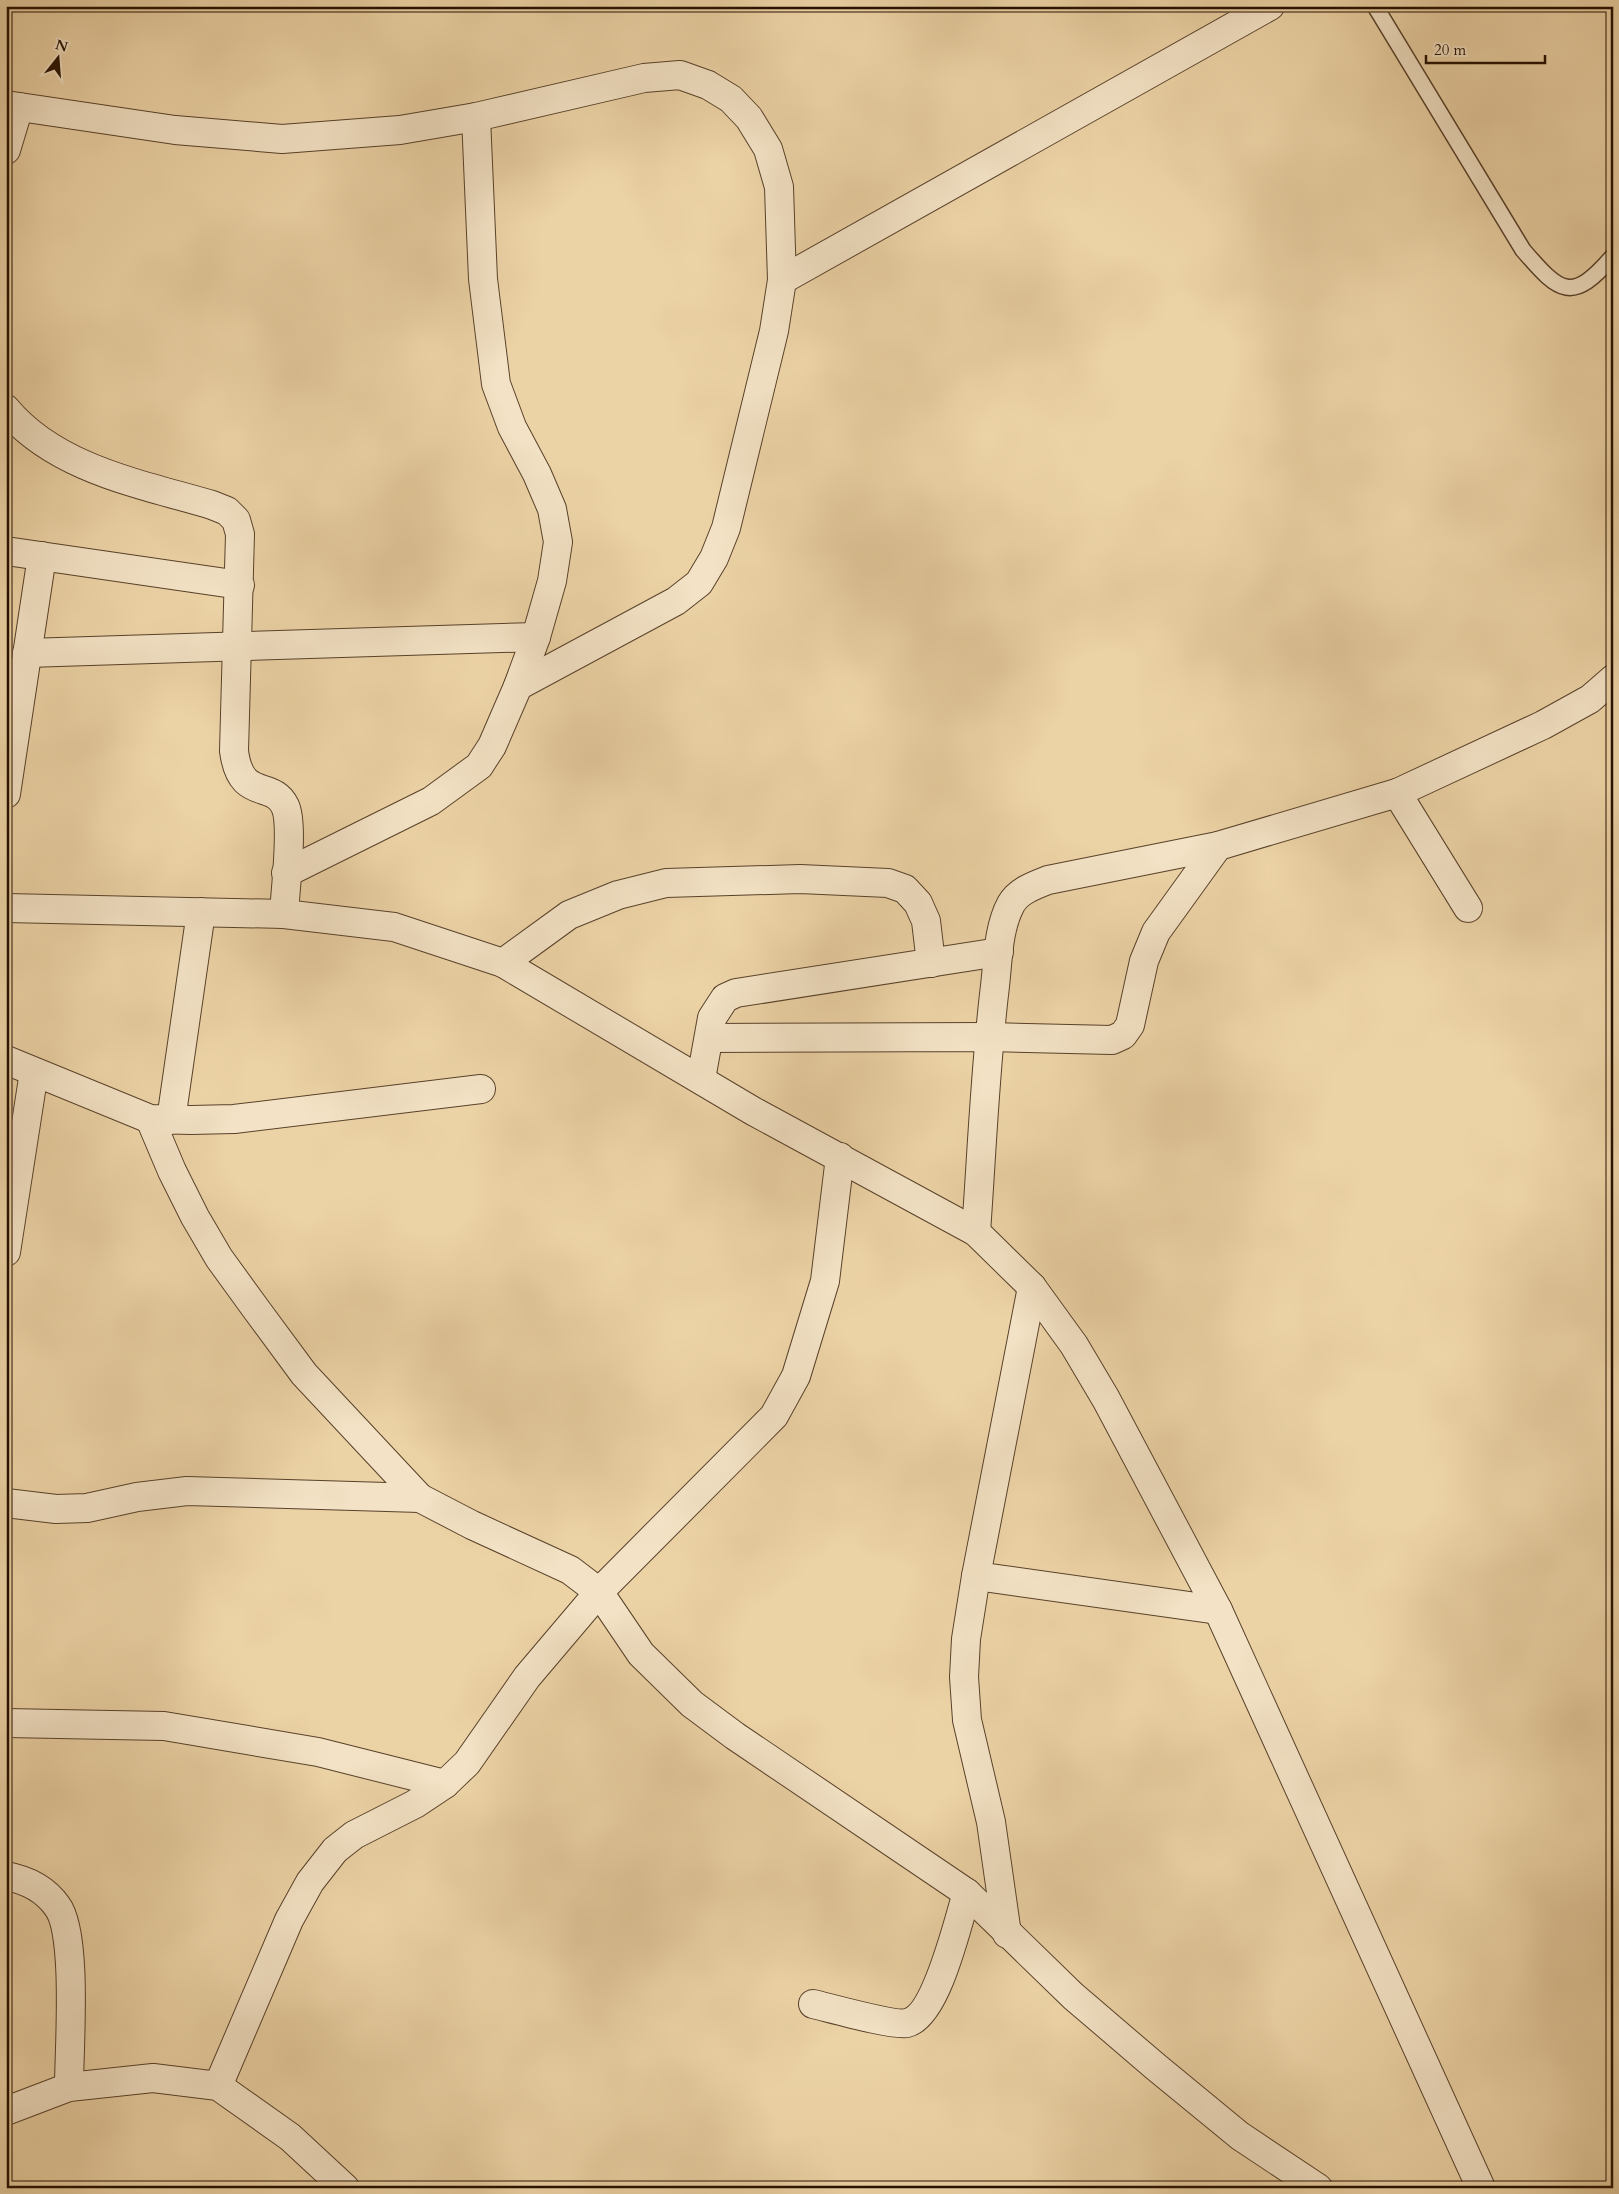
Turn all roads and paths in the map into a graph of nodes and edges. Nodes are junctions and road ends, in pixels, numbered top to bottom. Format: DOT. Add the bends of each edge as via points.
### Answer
graph roads {
  1 [pos="1270,6"];
  2 [pos="1375,6"];
  3 [pos="1234,15"];
  4 [pos="12,106"];
  5 [pos="476,117"];
  6 [pos="6,150"];
  7 [pos="1613,256"];
  8 [pos="782,280"];
  9 [pos="6,409"];
  10 [pos="6,551"];
  11 [pos="42,556"];
  12 [pos="240,585"];
  13 [pos="536,637"];
  14 [pos="237,648"];
  15 [pos="28,653"];
  16 [pos="1613,680"];
  17 [pos="518,686"];
  18 [pos="1397,793"];
  19 [pos="6,794"];
  20 [pos="1218,846"];
  21 [pos="286,873"];
  22 [pos="6,908"];
  23 [pos="1468,908"];
  24 [pos="201,912"];
  25 [pos="284,914"];
  26 [pos="999,952"];
  27 [pos="503,963"];
  28 [pos="931,963"];
  29 [pos="709,1038"];
  30 [pos="989,1038"];
  31 [pos="6,1060"];
  32 [pos="34,1072"];
  33 [pos="701,1079"];
  34 [pos="481,1089"];
  35 [pos="160,1119"];
  36 [pos="840,1157"];
  37 [pos="976,1232"];
  38 [pos="6,1252"];
  39 [pos="1032,1287"];
  40 [pos="420,1498"];
  41 [pos="6,1503"];
  42 [pos="976,1576"];
  43 [pos="599,1592"];
  44 [pos="1218,1610"];
  45 [pos="6,1723"];
  46 [pos="445,1784"];
  47 [pos="6,1876"];
  48 [pos="967,1893"];
  49 [pos="1007,1934"];
  50 [pos="813,2004"];
  51 [pos="69,2086"];
  52 [pos="218,2086"];
  53 [pos="6,2111"];
  54 [pos="345,2188"];
  55 [pos="1318,2188"];
  56 [pos="1481,2188"];
  1 -- 3 [label="street"];
  2 -- 7 [label="lane" via="1523,250 1545,276 1562,287 1581,286 1597,275"];
  3 -- 8 [label="street"];
  4 -- 5 [label="street" via="175,130 282,139 400,130"];
  4 -- 6 [label="street"];
  5 -- 8 [label="street" via="644,78 680,75 708,85 731,99 750,118 768,148 779,187"];
  5 -- 13 [label="street" via="483,279 496,384 512,427 552,509 558,542 552,581"];
  8 -- 17 [label="street" via="774,331 728,520 714,558 699,583 676,601"];
  9 -- 12 [label="street" via="35,438 88,466 228,511 236,520 240,534"];
  10 -- 11 [label="street"];
  11 -- 12 [label="street"];
  11 -- 15 [label="street"];
  12 -- 14 [label="street"];
  13 -- 14 [label="street"];
  13 -- 17 [label="street"];
  14 -- 15 [label="street"];
  14 -- 21 [label="street" via="236,764 246,782 281,799 286,807 289,827"];
  15 -- 19 [label="street"];
  16 -- 18 [label="street" via="1590,699 1543,725"];
  17 -- 21 [label="street" via="492,746 473,771 431,801"];
  18 -- 20 [label="street"];
  18 -- 23 [label="street"];
  20 -- 26 [label="street" via="1036,885 1012,902 1005,917"];
  20 -- 30 [label="street" via="1156,932 1144,961 1130,1024 1123,1035 1112,1040"];
  21 -- 25 [label="street"];
  22 -- 24 [label="street"];
  24 -- 25 [label="street"];
  24 -- 35 [label="street"];
  25 -- 27 [label="street" via="394,927"];
  26 -- 28 [label="street"];
  26 -- 30 [label="street"];
  27 -- 28 [label="street" via="569,915 618,895 666,883 800,879 888,883 904,889 918,903 926,921"];
  27 -- 33 [label="street"];
  28 -- 29 [label="street" via="736,993 725,998 712,1018"];
  29 -- 30 [label="street"];
  29 -- 33 [label="street"];
  30 -- 37 [label="street"];
  31 -- 32 [label="street"];
  32 -- 35 [label="street"];
  32 -- 38 [label="street"];
  33 -- 36 [label="street"];
  34 -- 35 [label="street" via="234,1119"];
  35 -- 40 [label="street" via="172,1171 219,1258 304,1374"];
  36 -- 37 [label="street"];
  36 -- 43 [label="street" via="825,1281 796,1376 774,1416"];
  37 -- 39 [label="street"];
  39 -- 42 [label="street"];
  39 -- 44 [label="street" via="1074,1345 1102,1392"];
  40 -- 41 [label="street" via="186,1491 87,1508 56,1509"];
  40 -- 43 [label="street" via="570,1570"];
  42 -- 44 [label="street"];
  42 -- 49 [label="street" via="966,1639 967,1720 991,1822"];
  43 -- 46 [label="street" via="527,1678 467,1763"];
  43 -- 48 [label="street" via="641,1654 692,1704"];
  44 -- 56 [label="street"];
  45 -- 46 [label="street" via="164,1726 318,1752"];
  46 -- 52 [label="street" via="415,1804 354,1835 335,1850 310,1882 289,1920"];
  47 -- 51 [label="street" via="42,1889 59,1907 68,1932"];
  48 -- 49 [label="street"];
  48 -- 50 [label="street" via="943,1970 921,2015 907,2023"];
  49 -- 55 [label="street" via="1080,2002 1240,2136"];
  51 -- 52 [label="street" via="153,2078"];
  51 -- 53 [label="street"];
  52 -- 54 [label="street" via="290,2137"];
}
